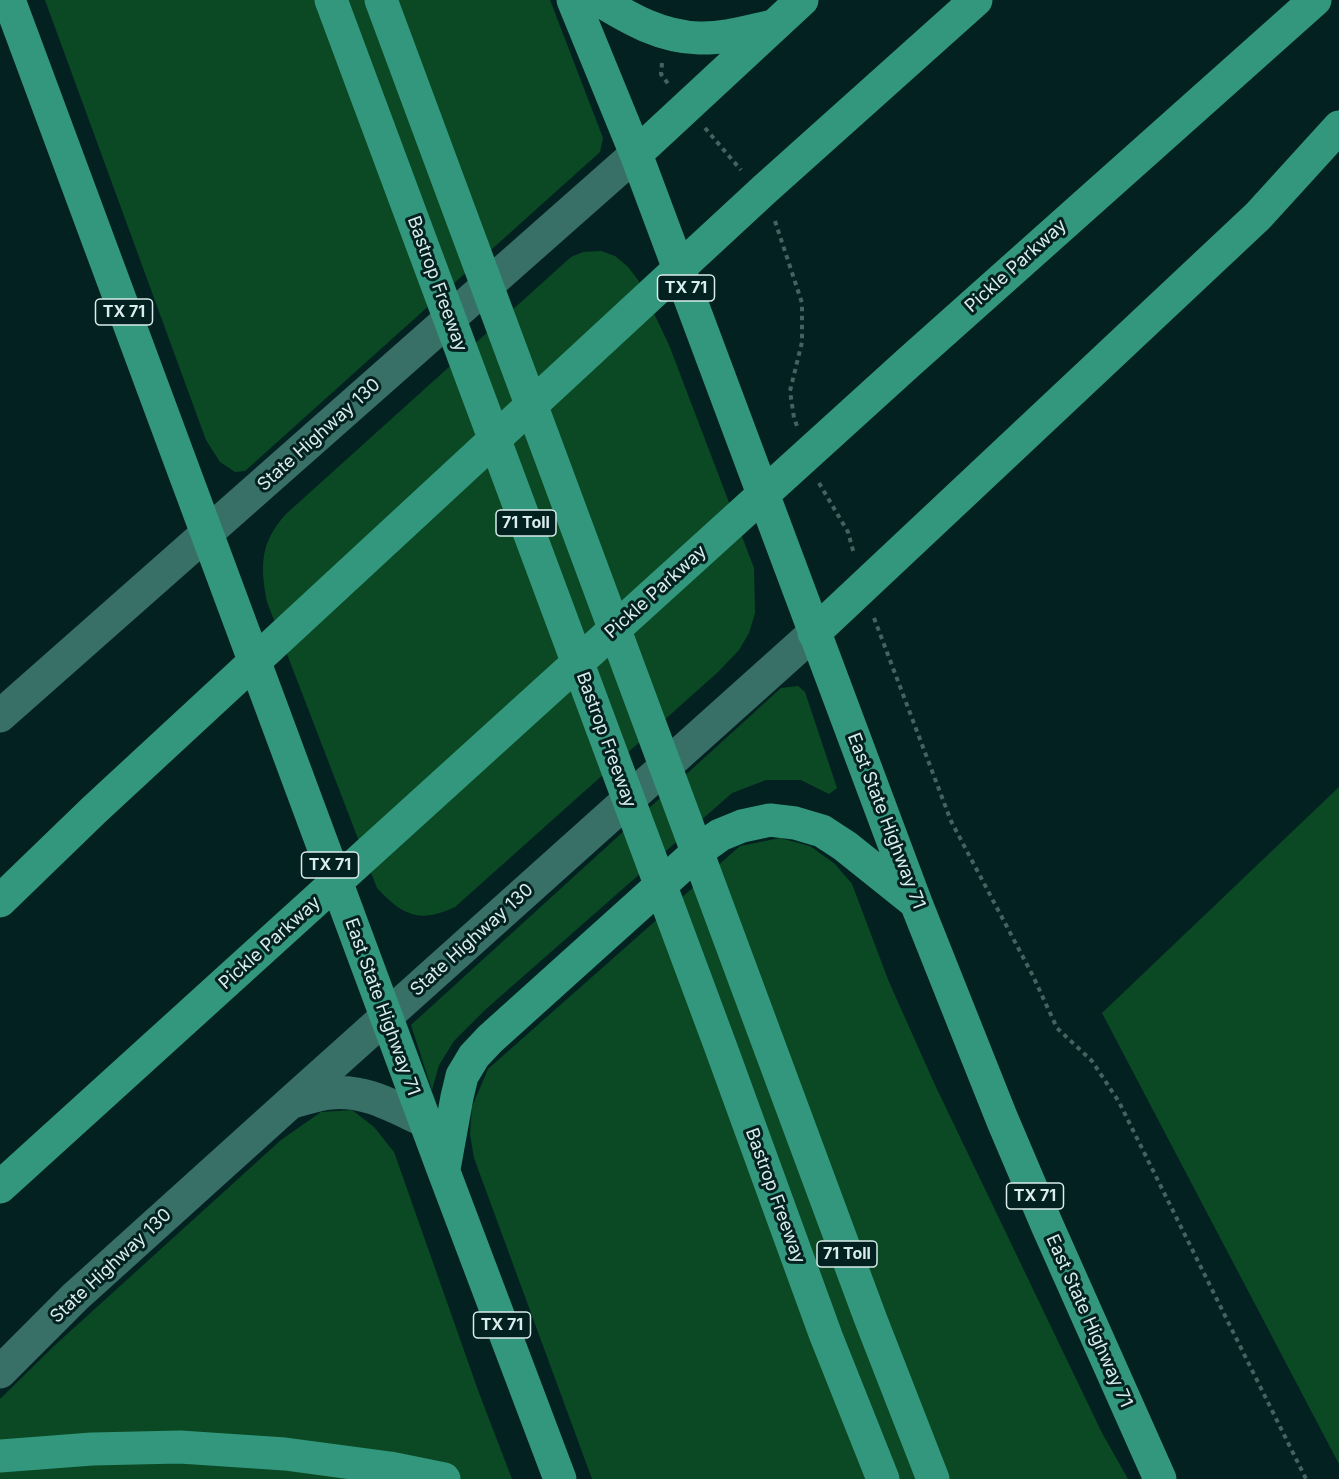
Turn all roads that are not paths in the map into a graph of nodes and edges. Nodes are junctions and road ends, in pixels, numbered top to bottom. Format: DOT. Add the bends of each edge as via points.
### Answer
graph roads {
  1 [pos="9,0"];
  2 [pos="331,0"];
  3 [pos="381,0"];
  4 [pos="573,0"];
  5 [pos="599,0"];
  6 [pos="802,0"];
  7 [pos="976,0"];
  8 [pos="1315,0"];
  9 [pos="774,25"];
  10 [pos="1339,127"];
  11 [pos="636,153"];
  12 [pos="207,534"];
  13 [pos="814,633"];
  14 [pos="0,716"];
  15 [pos="0,901"];
  16 [pos="916,903"];
  17 [pos="386,1017"];
  18 [pos="291,1102"];
  19 [pos="425,1121"];
  20 [pos="444,1172"];
  21 [pos="0,1187"];
  22 [pos="0,1372"];
  23 [pos="0,1456"];
  24 [pos="444,1479"];
  25 [pos="560,1479"];
  26 [pos="883,1479"];
  27 [pos="933,1479"];
  28 [pos="1160,1479"];
  1 -- 12 [label="highway, TX 71"];
  2 -- 26 [label="highway, Bastrop Freeway / 71 Toll" via="826,1336"];
  3 -- 27 [label="highway, 71 Toll"];
  4 -- 11 [label="highway, TX 71"];
  5 -- 9 [label="highway" via="666,34 699,38"];
  6 -- 9 [label="highway"];
  7 -- 15 [label="highway" via="760,193"];
  8 -- 21 [label="highway, Pickle Parkway" via="908,363"];
  9 -- 11 [label="highway"];
  10 -- 13 [label="highway" via="1258,216"];
  11 -- 12 [label="street, State Highway 130"];
  11 -- 13 [label="highway, East State Highway 71 / TX 71"];
  12 -- 14 [label="street, State Highway 130"];
  12 -- 17 [label="highway, East State Highway 71 / TX 71"];
  13 -- 16 [label="highway, East State Highway 71 / TX 71"];
  13 -- 17 [label="street, State Highway 130"];
  16 -- 20 [label="highway" via="822,831 770,820 720,835 474,1056 462,1076"];
  16 -- 28 [label="highway, East State Highway 71 / TX 71" via="1002,1119"];
  17 -- 18 [label="street, State Highway 130"];
  17 -- 19 [label="highway, East State Highway 71 / TX 71"];
  18 -- 19 [label="street" via="350,1092 369,1096"];
  18 -- 22 [label="street, State Highway 130" via="75,1298"];
  19 -- 20 [label="highway, East State Highway 71 / TX 71"];
  20 -- 25 [label="highway, East State Highway 71 / TX 71"];
  23 -- 24 [label="highway" via="180,1447 285,1454"];
}
